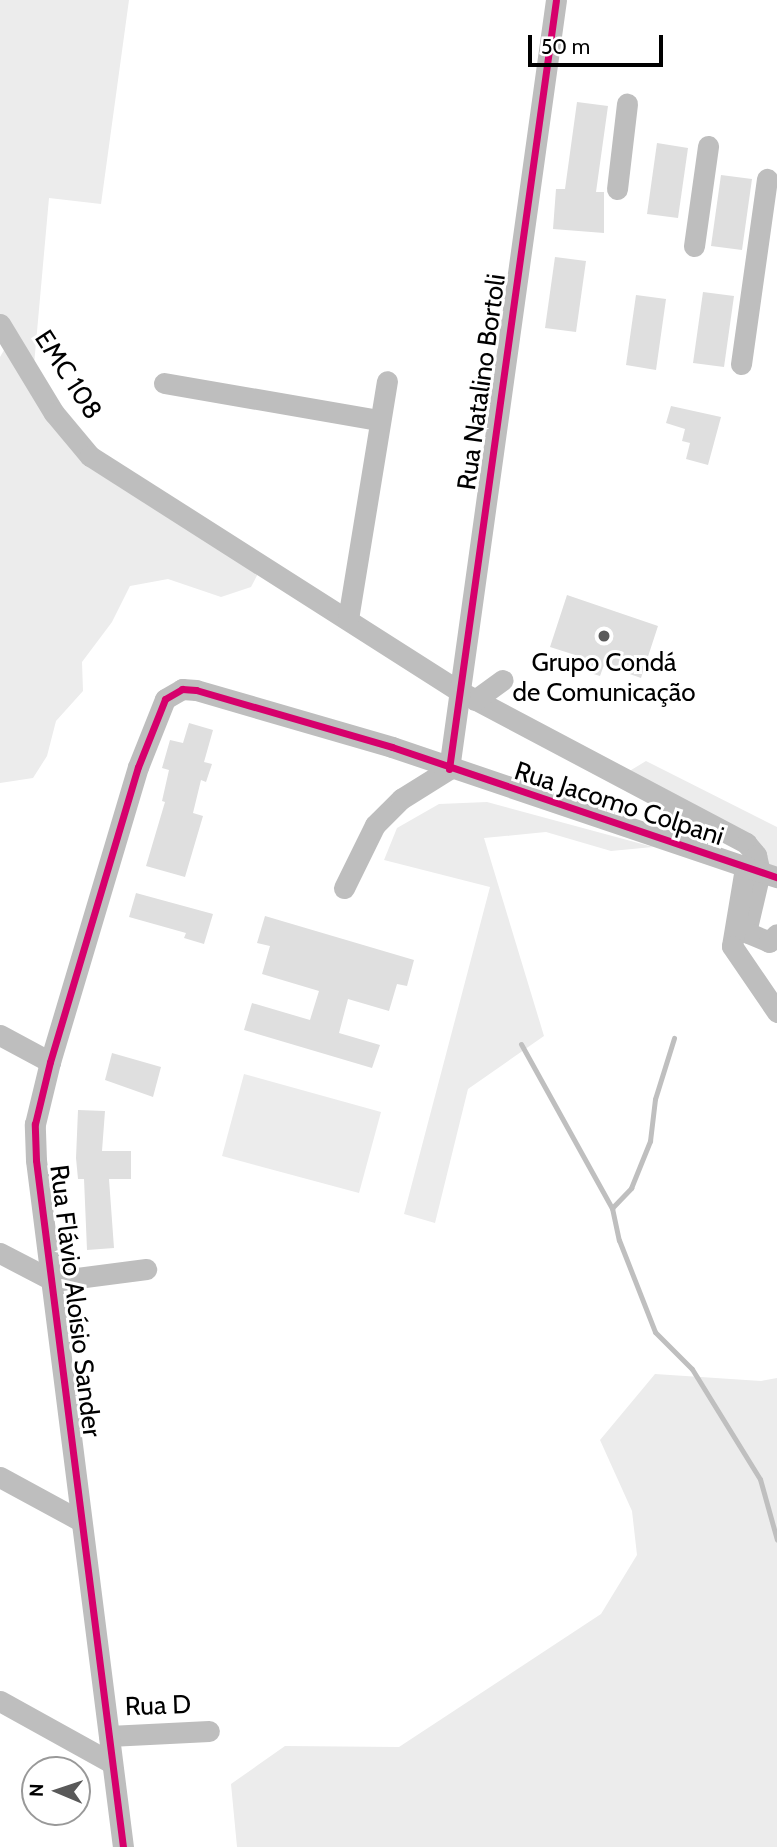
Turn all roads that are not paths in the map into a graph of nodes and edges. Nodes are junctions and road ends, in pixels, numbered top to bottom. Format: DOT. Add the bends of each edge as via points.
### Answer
graph roads {
  1 [pos="556,0"];
  2 [pos="627,104"];
  3 [pos="708,146"];
  4 [pos="767,179"];
  5 [pos="617,189"];
  6 [pos="694,246"];
  7 [pos="0,324"];
  8 [pos="741,364"];
  9 [pos="387,380"];
  10 [pos="164,383"];
  11 [pos="379,420"];
  12 [pos="348,619"];
  13 [pos="503,680"];
  14 [pos="468,696"];
  15 [pos="449,769"];
  16 [pos="761,872"];
  17 [pos="344,888"];
  18 [pos="777,934"];
  19 [pos="777,1012"];
  20 [pos="0,1035"];
  21 [pos="50,1062"];
  22 [pos="0,1253"];
  23 [pos="146,1269"];
  24 [pos="54,1281"];
  25 [pos="0,1477"];
  26 [pos="81,1521"];
  27 [pos="0,1701"];
  28 [pos="209,1731"];
  29 [pos="109,1736"];
  30 [pos="112,1763"];
  31 [pos="124,1847"];
  1 -- 14 [label="street, Rua Natalino Bortoli" via="539,181"];
  2 -- 5 [label="street"];
  3 -- 6 [label="street"];
  4 -- 8 [label="street"];
  7 -- 12 [label="street, EMC 108" via="54,413 90,456"];
  9 -- 11 [label="street"];
  10 -- 11 [label="street"];
  11 -- 12 [label="street"];
  12 -- 14 [label="street, EMC 108"];
  13 -- 14 [label="street"];
  14 -- 15 [label="street, Rua Natalino Bortoli"];
  14 -- 16 [label="street, EMC 108" via="746,844 756,855"];
  15 -- 16 [label="street, Rua Jacomo Colpani"];
  15 -- 17 [label="street" via="401,799 375,825"];
  15 -- 21 [label="street, Rua Flávio Aloísio Sander" via="392,747 209,694 173,692 156,716 138,767"];
  16 -- 18 [label="street" via="746,932 769,942"];
  16 -- 19 [label="street" via="732,946"];
  20 -- 21 [label="street"];
  21 -- 24 [label="street, Rua Flávio Aloísio Sander" via="35,1124"];
  22 -- 24 [label="street"];
  23 -- 24 [label="street"];
  24 -- 26 [label="street, Rua Flávio Aloísio Sander"];
  25 -- 26 [label="street"];
  26 -- 29 [label="street, Rua Flávio Aloísio Sander"];
  27 -- 30 [label="street"];
  28 -- 29 [label="street, Rua D"];
  29 -- 30 [label="street, Rua Flávio Aloísio Sander"];
  30 -- 31 [label="street, Rua Flávio Aloísio Sander"];
}
